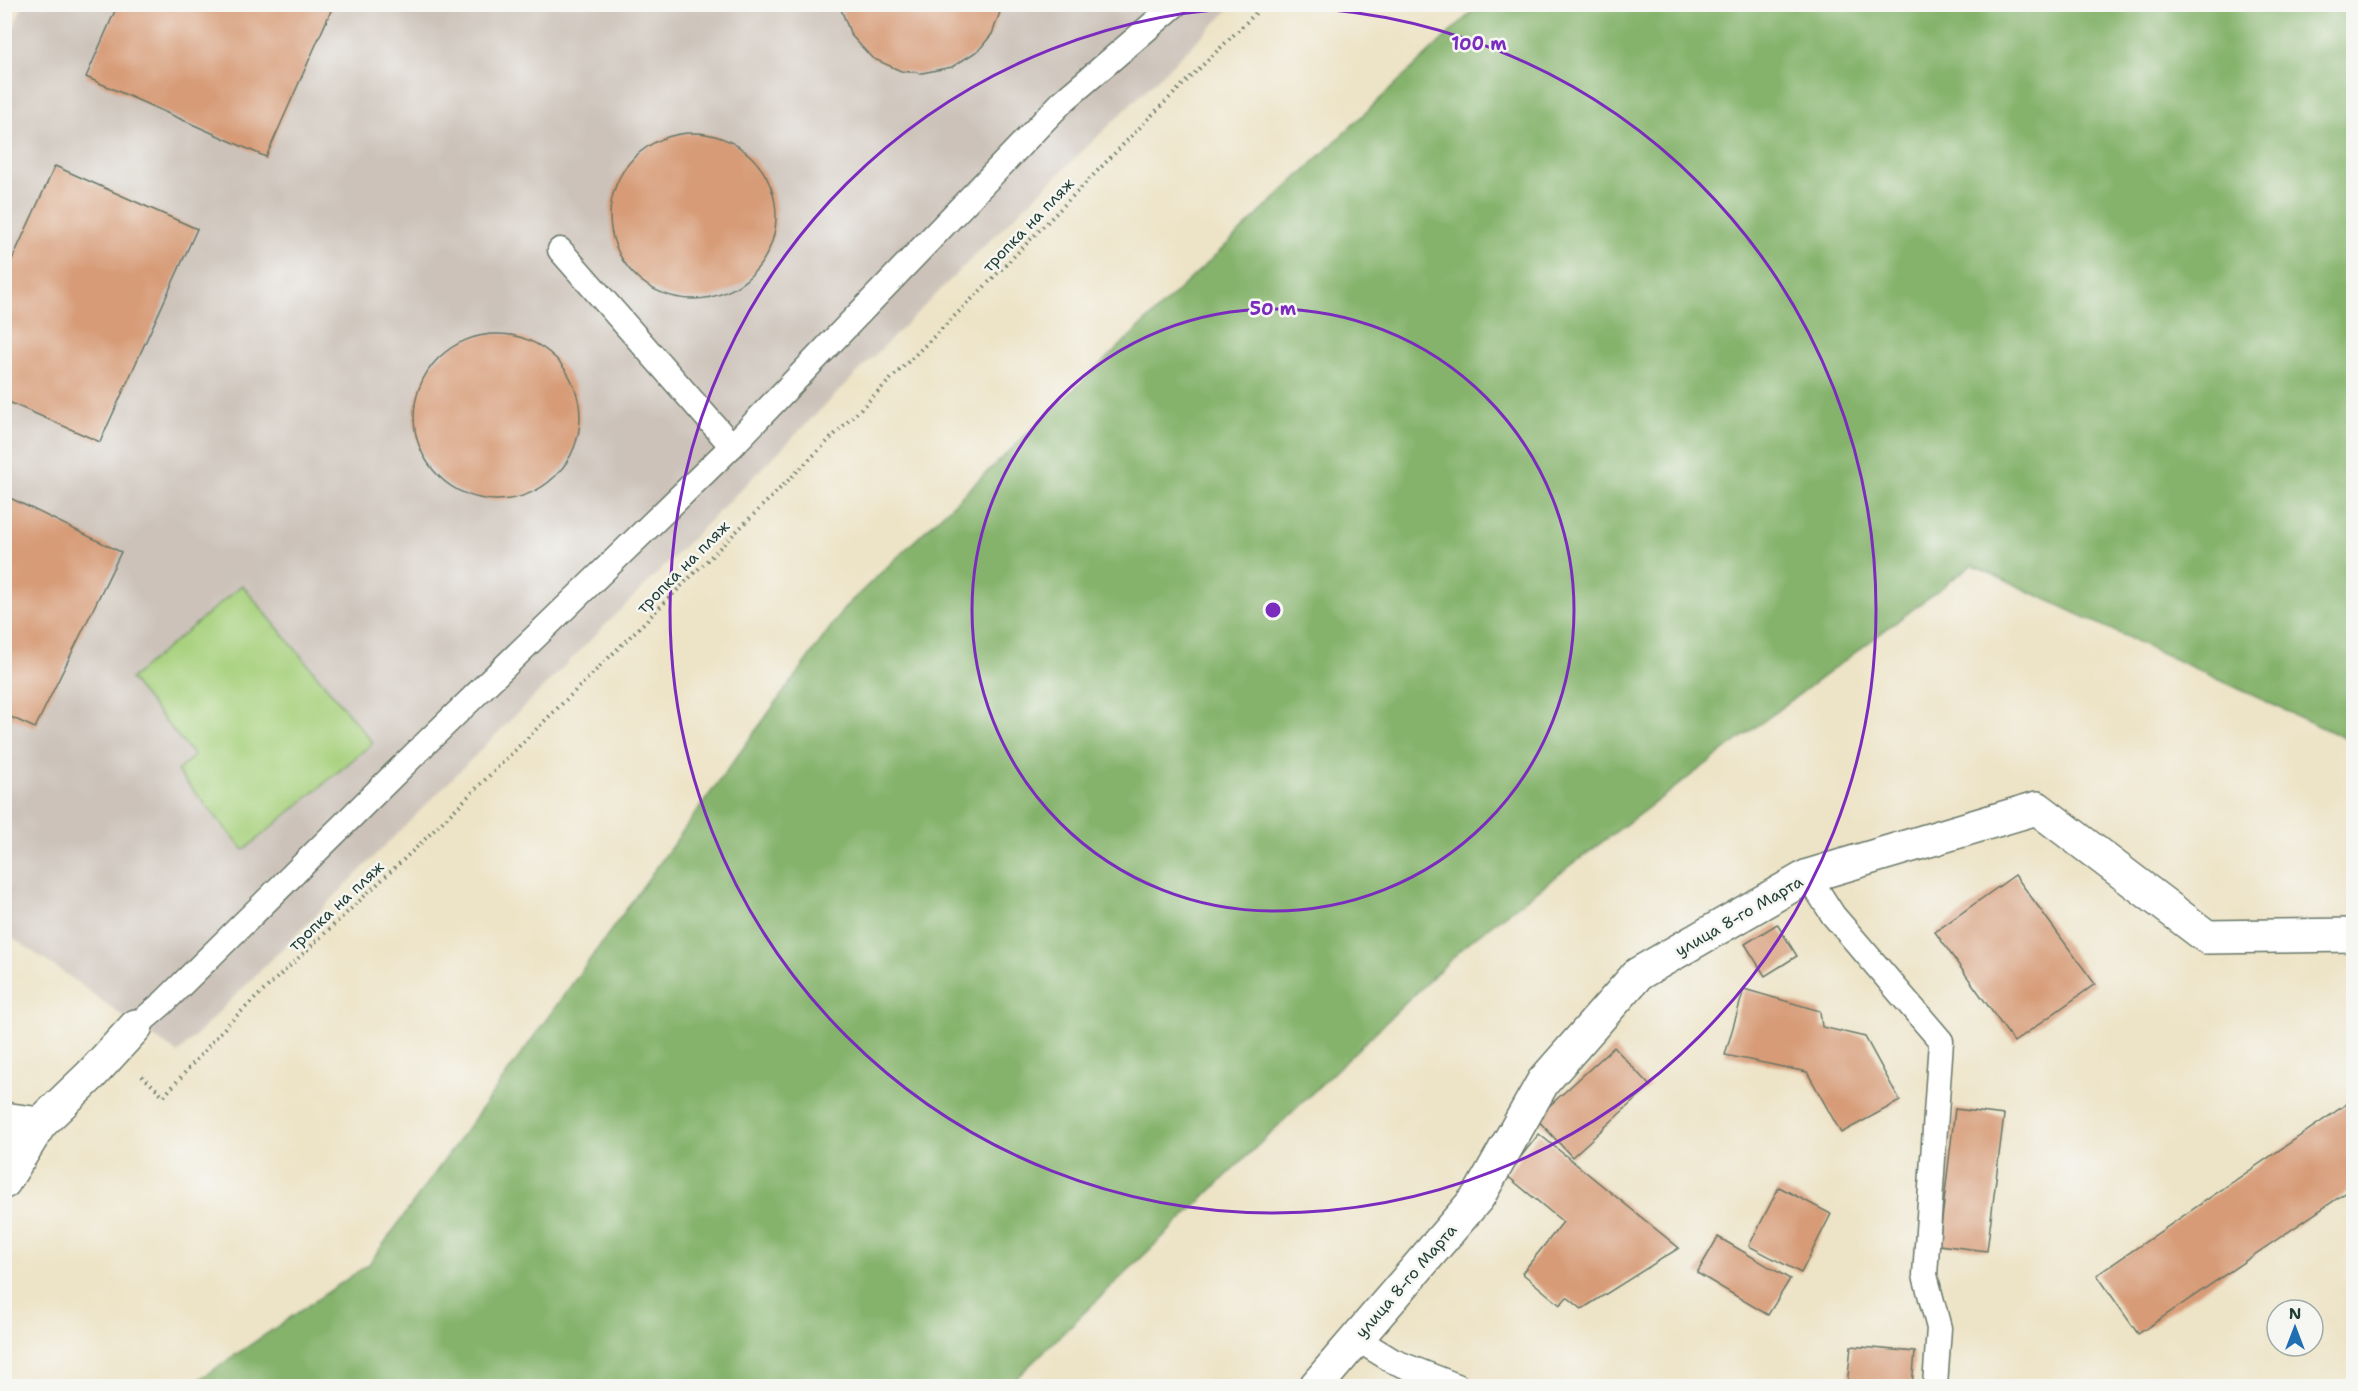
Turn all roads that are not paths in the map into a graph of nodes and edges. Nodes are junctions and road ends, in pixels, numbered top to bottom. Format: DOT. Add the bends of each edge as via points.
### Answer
graph roads {
  1 [pos="1176,4"];
  2 [pos="560,250"];
  3 [pos="732,446"];
  4 [pos="1808,876"];
  5 [pos="2354,935"];
  6 [pos="136,1026"];
  7 [pos="4,1119"];
  8 [pos="40,1124"];
  9 [pos="4,1182"];
  10 [pos="1357,1339"];
  11 [pos="1316,1386"];
  12 [pos="1457,1386"];
  13 [pos="1935,1386"];
  1 -- 3 [label="lane" via="1062,102"];
  2 -- 3 [label="lane"];
  3 -- 6 [label="lane" via="164,1003"];
  4 -- 5 [label="street, улица 8-го Марта" via="2037,808 2206,937"];
  4 -- 10 [label="street, улица 8-го Марта" via="1638,974 1543,1082 1478,1197"];
  4 -- 13 [label="lane" via="1833,915 1941,1041 1925,1275 1939,1328"];
  6 -- 8 [label="street"];
  7 -- 8 [label="street"];
  8 -- 9 [label="street"];
  10 -- 11 [label="street, улица 8-го Марта"];
  10 -- 12 [label="lane" via="1393,1361"];
}
